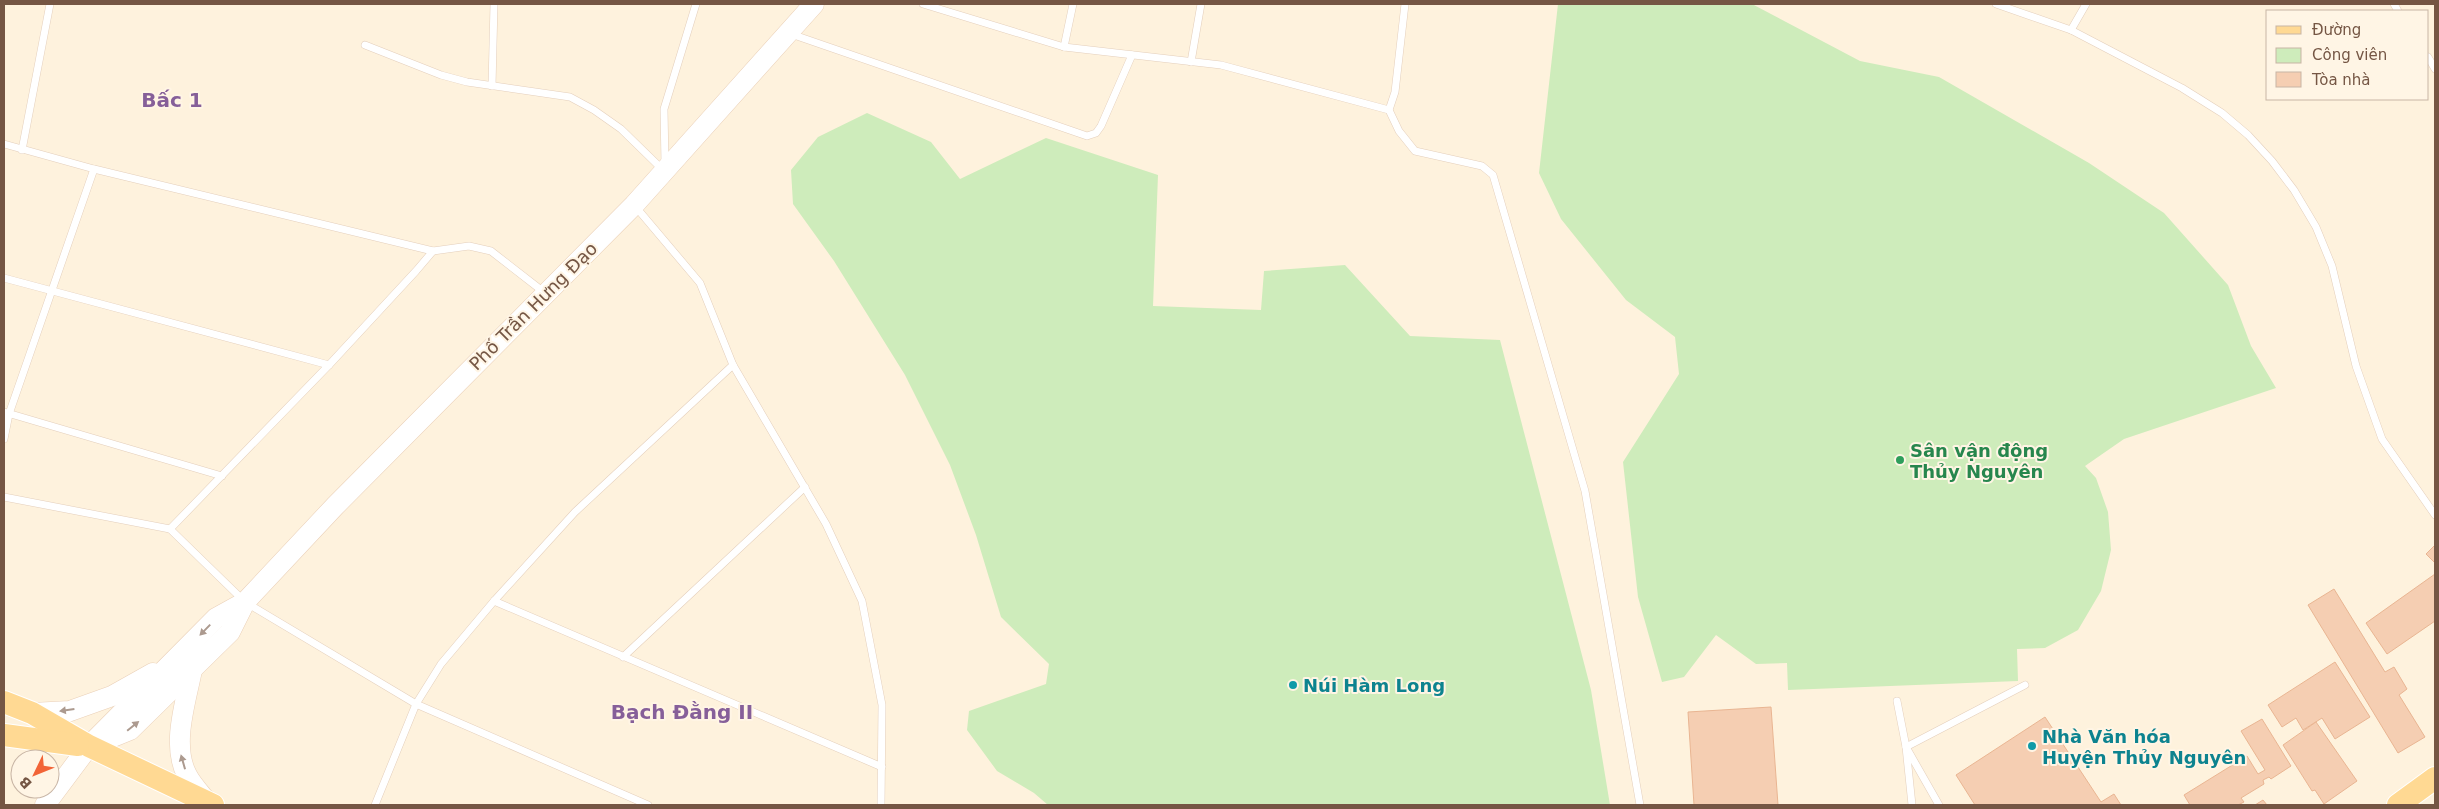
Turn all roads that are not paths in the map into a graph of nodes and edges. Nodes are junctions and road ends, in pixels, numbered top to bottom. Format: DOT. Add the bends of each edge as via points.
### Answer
graph roads {
  1 [pos="50,4"];
  2 [pos="494,4"];
  3 [pos="696,4"];
  4 [pos="814,4"];
  5 [pos="923,4"];
  6 [pos="1073,4"];
  7 [pos="1201,4"];
  8 [pos="1404,4"];
  9 [pos="1996,4"];
  10 [pos="2086,4"];
  11 [pos="2070,30"];
  12 [pos="788,33"];
  13 [pos="365,45"];
  14 [pos="1064,47"];
  15 [pos="1132,55"];
  16 [pos="1191,62"];
  17 [pos="492,86"];
  18 [pos="1389,110"];
  19 [pos="4,144"];
  20 [pos="22,150"];
  21 [pos="94,169"];
  22 [pos="665,172"];
  23 [pos="634,205"];
  24 [pos="433,251"];
  25 [pos="4,278"];
  26 [pos="52,292"];
  27 [pos="546,294"];
  28 [pos="329,365"];
  29 [pos="733,365"];
  30 [pos="6,413"];
  31 [pos="4,439"];
  32 [pos="222,476"];
  33 [pos="805,487"];
  34 [pos="4,497"];
  35 [pos="2435,515"];
  36 [pos="170,529"];
  37 [pos="494,601"];
  38 [pos="245,602"];
  39 [pos="624,657"];
  40 [pos="183,666"];
  41 [pos="2025,685"];
  42 [pos="1897,700"];
  43 [pos="4,702"];
  44 [pos="416,704"];
  45 [pos="32,713"];
  46 [pos="4,734"];
  47 [pos="89,746"];
  48 [pos="1906,747"];
  49 [pos="882,767"];
  50 [pos="2435,778"];
  51 [pos="210,804"];
  52 [pos="45,805"];
  53 [pos="375,805"];
  54 [pos="648,805"];
  55 [pos="881,805"];
  56 [pos="1640,805"];
  57 [pos="1912,805"];
  58 [pos="1939,805"];
  59 [pos="2398,805"];
  1 -- 20 [label="lane"];
  2 -- 17 [label="lane"];
  3 -- 22 [label="lane" via="664,109"];
  4 -- 12 [label="street, Phố Trần Hưng Đạo"];
  5 -- 14 [label="lane"];
  6 -- 14 [label="lane"];
  7 -- 16 [label="lane"];
  8 -- 18 [label="lane" via="1395,92"];
  9 -- 11 [label="lane"];
  10 -- 11 [label="lane"];
  11 -- 35 [label="lane" via="2182,88 2222,113 2248,135 2294,190 2316,226 2332,266 2358,374 2382,440"];
  12 -- 15 [label="lane" via="1087,136 1099,130"];
  12 -- 22 [label="street, Phố Trần Hưng Đạo"];
  13 -- 17 [label="lane" via="441,75"];
  14 -- 15 [label="lane"];
  15 -- 16 [label="lane"];
  16 -- 18 [label="lane" via="1220,65"];
  17 -- 22 [label="lane" via="570,97 621,129"];
  18 -- 56 [label="lane" via="1399,131 1415,151 1482,166 1493,175 1585,491"];
  19 -- 20 [label="lane"];
  20 -- 21 [label="lane"];
  21 -- 24 [label="lane"];
  21 -- 26 [label="lane"];
  22 -- 23 [label="street, Phố Trần Hưng Đạo"];
  23 -- 27 [label="street, Phố Trần Hưng Đạo"];
  23 -- 29 [label="lane" via="700,283"];
  24 -- 27 [label="lane" via="469,246 490,251"];
  24 -- 28 [label="lane"];
  25 -- 26 [label="lane"];
  26 -- 28 [label="lane"];
  26 -- 30 [label="lane"];
  27 -- 38 [label="street, Phố Trần Hưng Đạo" via="335,506"];
  28 -- 32 [label="lane"];
  29 -- 33 [label="lane"];
  29 -- 37 [label="lane" via="575,512"];
  30 -- 31 [label="lane"];
  30 -- 32 [label="lane"];
  32 -- 36 [label="lane"];
  33 -- 39 [label="lane"];
  33 -- 49 [label="lane" via="862,601 882,705"];
  34 -- 36 [label="lane"];
  36 -- 38 [label="lane"];
  37 -- 39 [label="lane"];
  37 -- 44 [label="lane" via="441,664"];
  38 -- 40 [label="street, Phố Trần Hưng Đạo" via="230,632"];
  38 -- 44 [label="lane"];
  39 -- 49 [label="lane"];
  40 -- 45 [label="street, one-way" via="70,711"];
  40 -- 47 [label="street, Phố Trần Hưng Đạo" via="130,730"];
  51 -- 40 [label="street, one-way" via="186,774 180,754"];
  41 -- 48 [label="lane"];
  42 -- 48 [label="lane"];
  43 -- 45 [label="main road"];
  44 -- 53 [label="lane"];
  44 -- 54 [label="lane"];
  45 -- 47 [label="main road"];
  46 -- 47 [label="main road"];
  47 -- 51 [label="main road"];
  47 -- 52 [label="street"];
  48 -- 57 [label="lane"];
  48 -- 58 [label="lane"];
  49 -- 55 [label="lane"];
  50 -- 59 [label="main road"];
}
